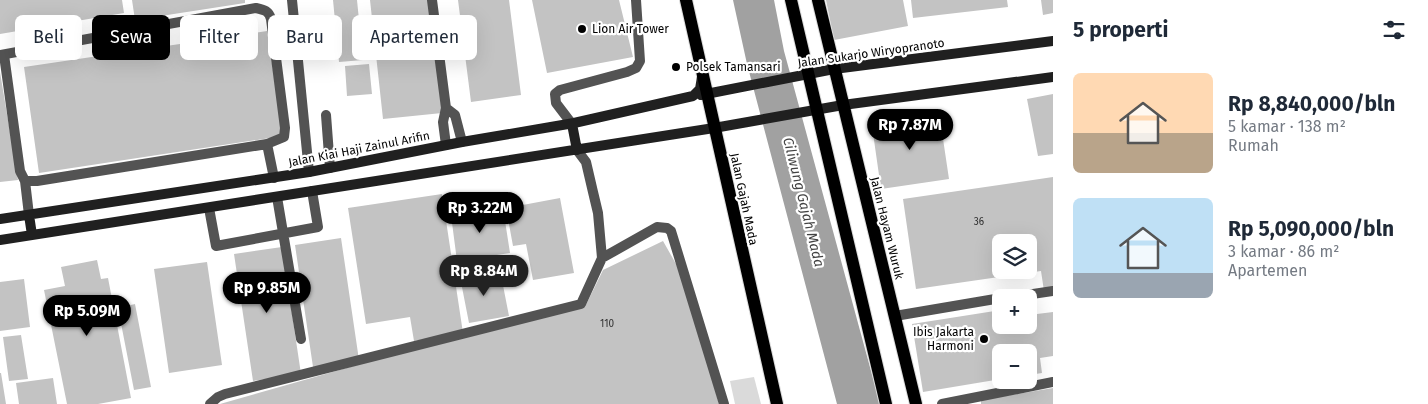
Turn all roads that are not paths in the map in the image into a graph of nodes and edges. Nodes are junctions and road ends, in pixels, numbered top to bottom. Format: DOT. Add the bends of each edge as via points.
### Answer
graph roads {
  1 [pos="292,0"];
  2 [pos="432,0"];
  3 [pos="636,0"];
  4 [pos="686,0"];
  5 [pos="791,0"];
  6 [pos="818,0"];
  7 [pos="1053,41"];
  8 [pos="2,55"];
  9 [pos="834,69"];
  10 [pos="702,70"];
  11 [pos="809,74"];
  12 [pos="1053,77"];
  13 [pos="707,94"];
  14 [pos="693,96"];
  15 [pos="843,104"];
  16 [pos="446,108"];
  17 [pos="811,110"];
  18 [pos="326,116"];
  19 [pos="572,124"];
  20 [pos="714,128"];
  21 [pos="462,142"];
  22 [pos="267,144"];
  23 [pos="446,145"];
  24 [pos="577,150"];
  25 [pos="330,168"];
  26 [pos="309,172"];
  27 [pos="274,178"];
  28 [pos="26,181"];
  29 [pos="312,191"];
  30 [pos="278,197"];
  31 [pos="209,208"];
  32 [pos="29,215"];
  33 [pos="0,219"];
  34 [pos="284,234"];
  35 [pos="32,235"];
  36 [pos="0,240"];
  37 [pos="602,258"];
  38 [pos="1053,291"];
  39 [pos="1037,293"];
  40 [pos="992,300"];
  41 [pos="895,316"];
  42 [pos="301,339"];
  43 [pos="1053,382"];
  44 [pos="210,404"];
  45 [pos="724,404"];
  46 [pos="777,404"];
  47 [pos="886,404"];
  48 [pos="916,404"];
  49 [pos="942,404"];
  1 -- 26 [label="street"];
  2 -- 16 [label="street"];
  3 -- 19 [label="street" via="640,61 636,68 627,72 555,94 556,103"];
  4 -- 10 [label="main road, Jalan Gajah Mada"];
  5 -- 11 [label="main road"];
  6 -- 9 [label="main road, Jalan Hayam Wuruk"];
  7 -- 9 [label="main road, Jalan Sukarjo Wiryopranoto"];
  8 -- 22 [label="street" via="256,8 265,10 271,19 285,134"];
  8 -- 28 [label="street" via="20,171"];
  9 -- 11 [label="main road, Jalan Sukarjo Wiryopranoto"];
  9 -- 15 [label="main road, Jalan Hayam Wuruk"];
  10 -- 13 [label="main road, Jalan Gajah Mada"];
  10 -- 14 [label="main road" via="701,85"];
  11 -- 13 [label="main road, Jalan Sukarjo Wiryopranoto"];
  11 -- 17 [label="main road"];
  12 -- 15 [label="main road"];
  13 -- 14 [label="main road, Jalan Sukarjo Wiryopranoto"];
  13 -- 20 [label="main road, Jalan Gajah Mada"];
  14 -- 19 [label="main road, Jalan Kiai Haji Zainul Arifin"];
  15 -- 17 [label="main road"];
  15 -- 41 [label="main road, Jalan Hayam Wuruk"];
  16 -- 21 [label="street" via="455,115"];
  16 -- 23 [label="street" via="443,122"];
  17 -- 20 [label="main road"];
  17 -- 47 [label="main road"];
  18 -- 25 [label="street"];
  19 -- 21 [label="main road, Jalan Kiai Haji Zainul Arifin"];
  19 -- 24 [label="main road"];
  20 -- 24 [label="main road"];
  20 -- 46 [label="main road, Jalan Gajah Mada"];
  21 -- 23 [label="main road, Jalan Kiai Haji Zainul Arifin"];
  22 -- 27 [label="street"];
  22 -- 28 [label="street"];
  23 -- 25 [label="main road, Jalan Kiai Haji Zainul Arifin"];
  24 -- 29 [label="main road"];
  24 -- 37 [label="street" via="586,162 598,213"];
  25 -- 26 [label="main road, Jalan Kiai Haji Zainul Arifin"];
  26 -- 27 [label="main road, Jalan Kiai Haji Zainul Arifin"];
  27 -- 32 [label="main road, Jalan Kiai Haji Zainul Arifin"];
  28 -- 32 [label="street"];
  29 -- 30 [label="main road"];
  29 -- 34 [label="street" via="318,227"];
  30 -- 31 [label="main road"];
  30 -- 34 [label="street"];
  31 -- 34 [label="street" via="216,246"];
  31 -- 35 [label="main road"];
  32 -- 33 [label="main road, Jalan Kiai Haji Zainul Arifin"];
  32 -- 35 [label="main road"];
  34 -- 42 [label="street"];
  35 -- 36 [label="main road"];
  37 -- 44 [label="street" via="581,304 575,307 225,394"];
  37 -- 45 [label="street" via="657,227 670,231"];
  38 -- 39 [label="street"];
  40 -- 41 [label="street"];
  41 -- 48 [label="main road, Jalan Hayam Wuruk"];
  43 -- 49 [label="street"];
}
